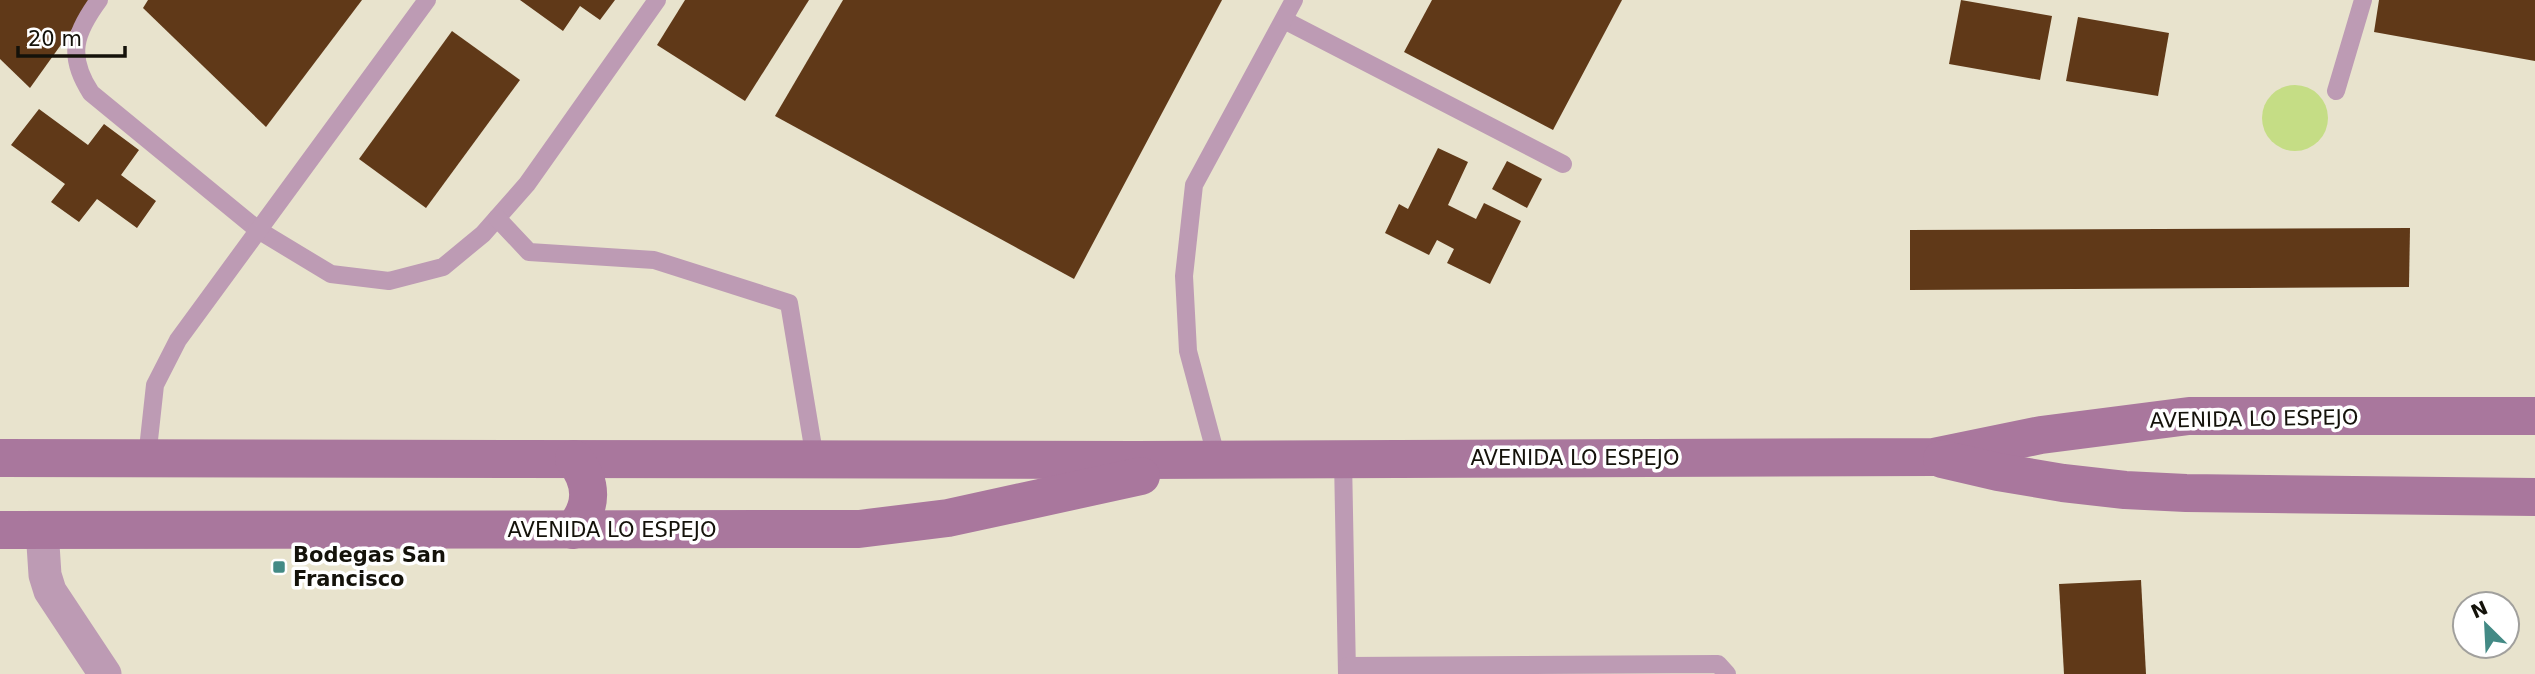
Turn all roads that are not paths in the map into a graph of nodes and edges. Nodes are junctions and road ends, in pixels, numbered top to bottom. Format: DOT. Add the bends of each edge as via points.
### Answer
graph roads {
  1 [pos="99,0"];
  2 [pos="427,0"];
  3 [pos="657,0"];
  4 [pos="1294,0"];
  5 [pos="2363,0"];
  6 [pos="1284,20"];
  7 [pos="2336,91"];
  8 [pos="1563,164"];
  9 [pos="497,218"];
  10 [pos="258,230"];
  11 [pos="2535,416"];
  12 [pos="1933,457"];
  13 [pos="0,458"];
  14 [pos="147,458"];
  15 [pos="1343,458"];
  16 [pos="573,459"];
  17 [pos="1217,459"];
  18 [pos="815,460"];
  19 [pos="2535,497"];
  20 [pos="42,529"];
  21 [pos="0,530"];
  22 [pos="573,530"];
  23 [pos="1347,670"];
  24 [pos="105,674"];
  25 [pos="1727,674"];
  1 -- 10 [label="lane" via="83,23 74,50 81,78 91,93"];
  2 -- 10 [label="lane"];
  3 -- 9 [label="lane" via="527,184"];
  4 -- 6 [label="lane"];
  5 -- 7 [label="lane"];
  6 -- 8 [label="lane"];
  6 -- 17 [label="lane" via="1194,185 1184,276 1188,351"];
  9 -- 10 [label="lane" via="443,267 389,281 331,274"];
  9 -- 18 [label="lane" via="529,252 654,260 789,303"];
  10 -- 14 [label="lane" via="178,340 155,386"];
  11 -- 12 [label="main road, AVENIDA LO ESPEJO" via="2189,416 2041,435"];
  12 -- 15 [label="main road, AVENIDA LO ESPEJO"];
  12 -- 19 [label="main road, AVENIDA LO ESPEJO" via="2037,479 2125,490"];
  13 -- 14 [label="main road, AVENIDA LO ESPEJO"];
  14 -- 16 [label="main road, AVENIDA LO ESPEJO"];
  15 -- 17 [label="main road, AVENIDA LO ESPEJO"];
  15 -- 23 [label="lane"];
  16 -- 18 [label="main road, AVENIDA LO ESPEJO"];
  16 -- 22 [label="main road" via="582,469 589,494 582,520"];
  17 -- 18 [label="main road, AVENIDA LO ESPEJO"];
  17 -- 22 [label="main road, AVENIDA LO ESPEJO" via="905,524 824,530"];
  20 -- 21 [label="main road, AVENIDA LO ESPEJO"];
  20 -- 22 [label="main road, AVENIDA LO ESPEJO"];
  20 -- 24 [label="street" via="50,591"];
  23 -- 25 [label="lane" via="1718,664"];
}
